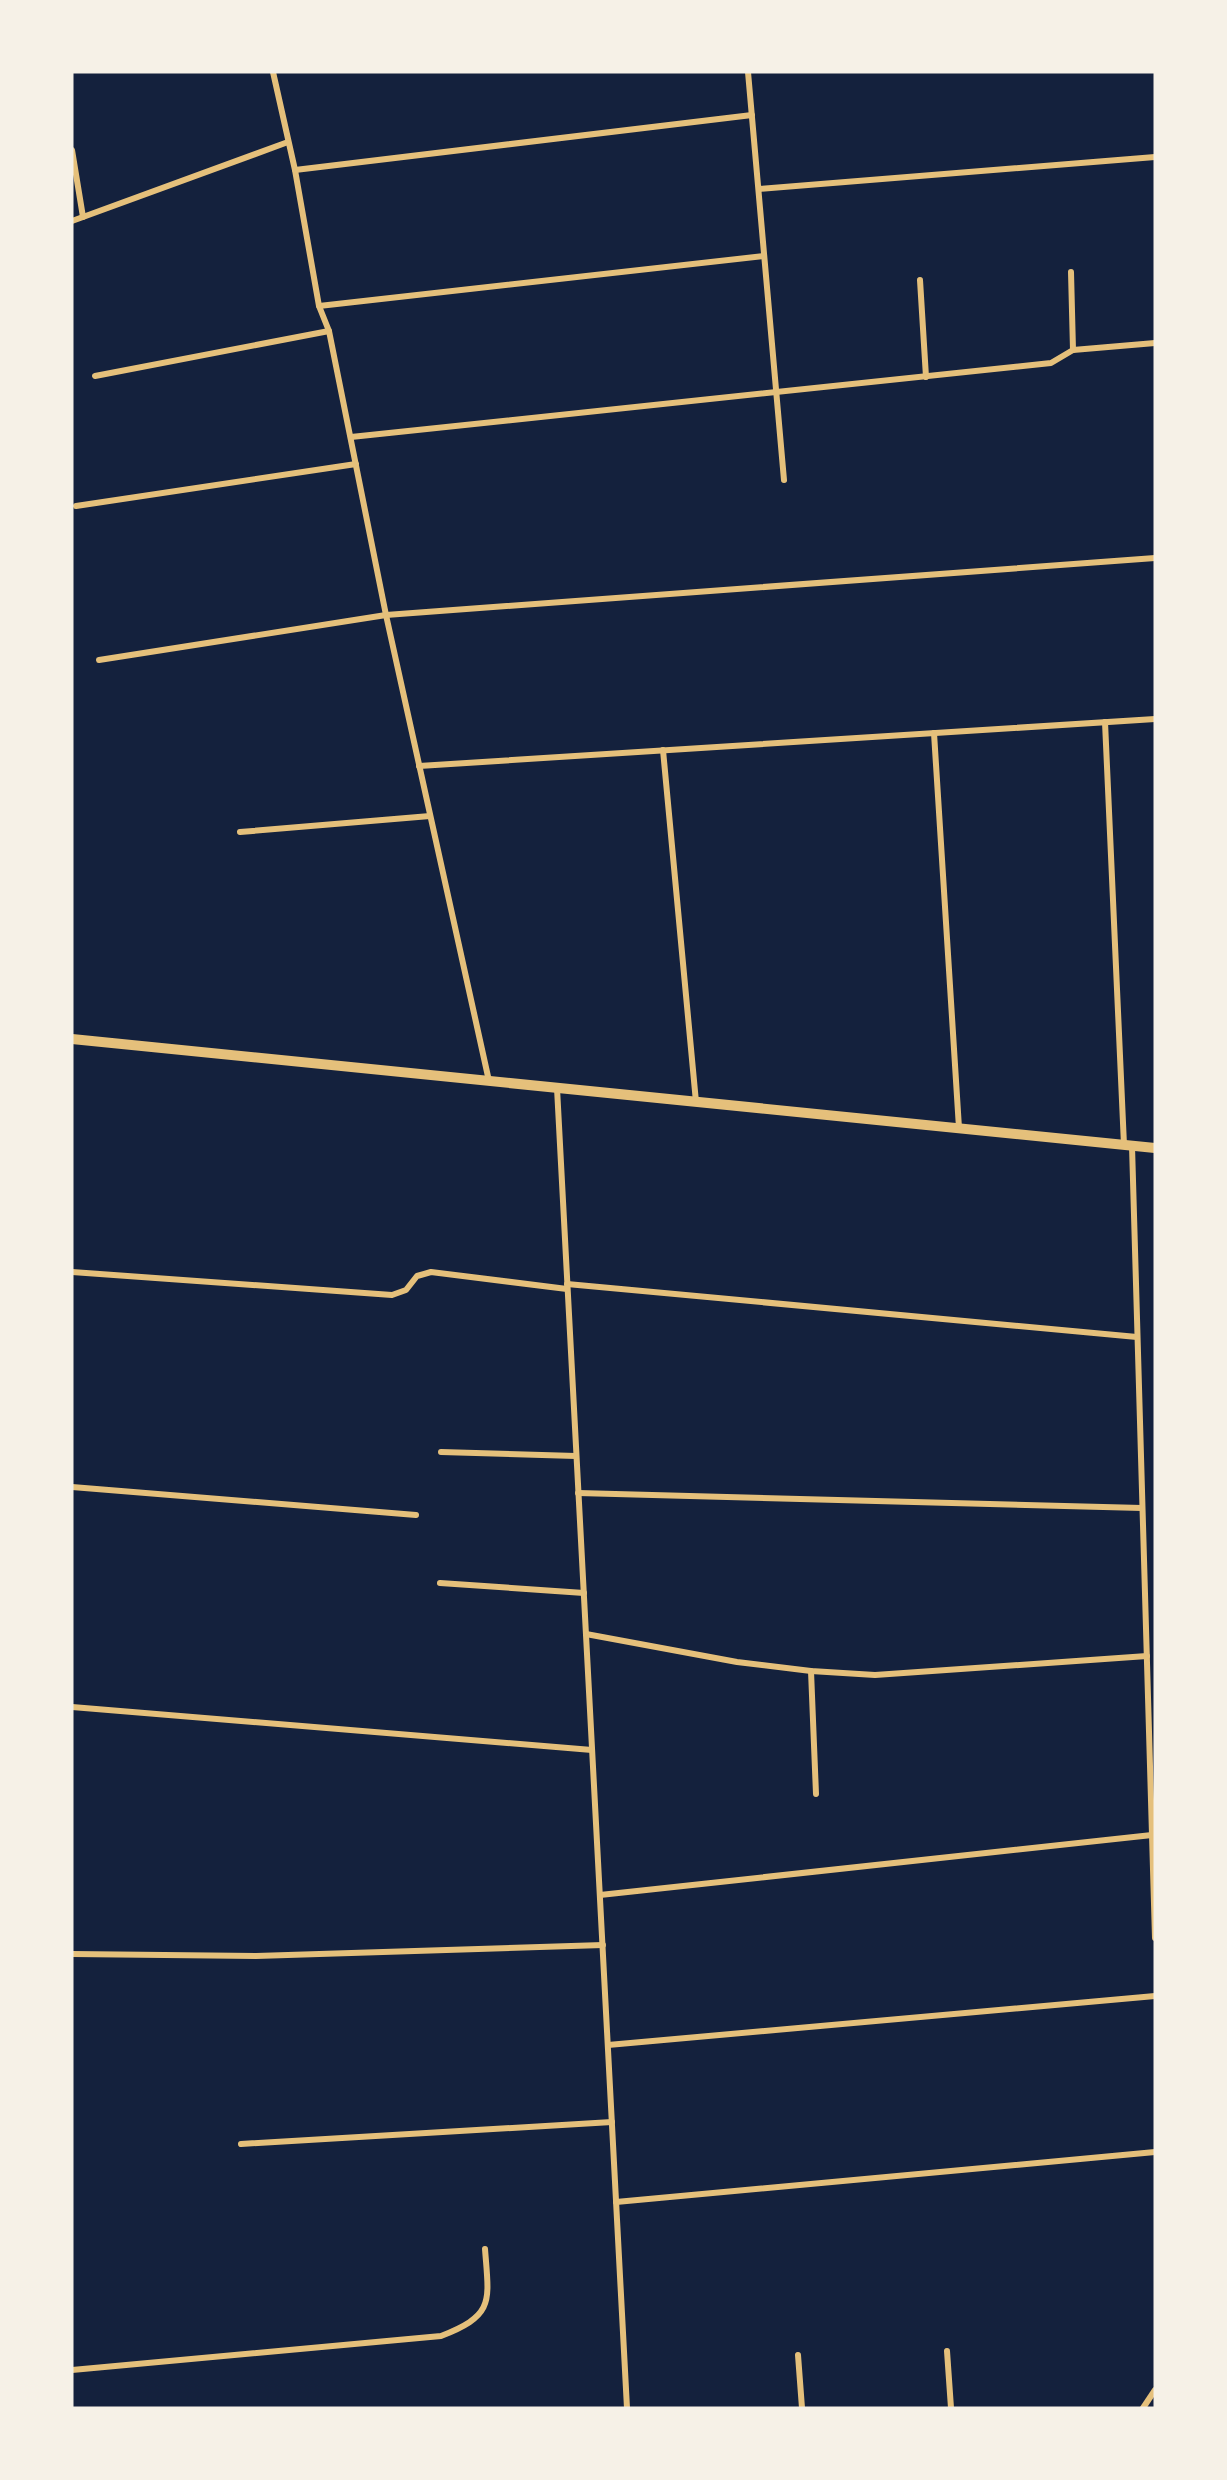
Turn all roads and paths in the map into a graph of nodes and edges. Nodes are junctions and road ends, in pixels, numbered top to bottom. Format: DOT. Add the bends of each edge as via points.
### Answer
graph roads {
  1 [pos="273,72"];
  2 [pos="748,72"];
  3 [pos="752,115"];
  4 [pos="288,142"];
  5 [pos="72,150"];
  6 [pos="1155,157"];
  7 [pos="295,170"];
  8 [pos="759,189"];
  9 [pos="83,217"];
  10 [pos="72,221"];
  11 [pos="764,256"];
  12 [pos="1071,272"];
  13 [pos="920,280"];
  14 [pos="319,306"];
  15 [pos="329,332"];
  16 [pos="1155,343"];
  17 [pos="1073,350"];
  18 [pos="95,376"];
  19 [pos="926,378"];
  20 [pos="776,394"];
  21 [pos="351,437"];
  22 [pos="356,464"];
  23 [pos="784,480"];
  24 [pos="76,506"];
  25 [pos="1155,558"];
  26 [pos="386,615"];
  27 [pos="99,660"];
  28 [pos="1155,719"];
  29 [pos="1105,722"];
  30 [pos="934,733"];
  31 [pos="663,750"];
  32 [pos="419,766"];
  33 [pos="430,816"];
  34 [pos="240,832"];
  35 [pos="72,1039"];
  36 [pos="489,1081"];
  37 [pos="557,1088"];
  38 [pos="696,1102"];
  39 [pos="959,1128"];
  40 [pos="1128,1146"];
  41 [pos="1155,1148"];
  42 [pos="72,1272"];
  43 [pos="567,1287"];
  44 [pos="1137,1336"];
  45 [pos="441,1452"];
  46 [pos="576,1456"];
  47 [pos="72,1487"];
  48 [pos="578,1493"];
  49 [pos="1142,1508"];
  50 [pos="416,1515"];
  51 [pos="440,1583"];
  52 [pos="584,1593"];
  53 [pos="586,1634"];
  54 [pos="1147,1656"];
  55 [pos="811,1671"];
  56 [pos="72,1707"];
  57 [pos="592,1750"];
  58 [pos="816,1794"];
  59 [pos="1152,1835"];
  60 [pos="600,1894"];
  61 [pos="1155,1938"];
  62 [pos="603,1946"];
  63 [pos="72,1954"];
  64 [pos="1155,1996"];
  65 [pos="608,2046"];
  66 [pos="612,2122"];
  67 [pos="241,2144"];
  68 [pos="1155,2152"];
  69 [pos="616,2202"];
  70 [pos="485,2249"];
  71 [pos="947,2352"];
  72 [pos="798,2355"];
  73 [pos="72,2370"];
  74 [pos="1155,2390"];
  75 [pos="627,2408"];
  76 [pos="802,2408"];
  77 [pos="951,2408"];
  78 [pos="1143,2408"];
  1 -- 4 [label="street"];
  2 -- 3 [label="street"];
  3 -- 7 [label="street"];
  3 -- 8 [label="street"];
  4 -- 7 [label="street"];
  4 -- 9 [label="street"];
  5 -- 9 [label="street"];
  6 -- 8 [label="street"];
  7 -- 14 [label="street"];
  8 -- 11 [label="street"];
  9 -- 10 [label="street"];
  11 -- 14 [label="street"];
  11 -- 20 [label="street"];
  12 -- 17 [label="street"];
  13 -- 19 [label="street"];
  14 -- 15 [label="street"];
  15 -- 18 [label="street"];
  15 -- 21 [label="street"];
  16 -- 17 [label="street"];
  17 -- 19 [label="street" via="1051,363"];
  19 -- 20 [label="street"];
  20 -- 21 [label="street"];
  20 -- 23 [label="street"];
  21 -- 22 [label="street"];
  22 -- 24 [label="street"];
  22 -- 26 [label="street"];
  25 -- 26 [label="street"];
  26 -- 27 [label="street"];
  26 -- 32 [label="street"];
  28 -- 29 [label="street"];
  29 -- 30 [label="street"];
  29 -- 40 [label="street"];
  30 -- 31 [label="street"];
  30 -- 39 [label="street"];
  31 -- 32 [label="street"];
  31 -- 38 [label="street"];
  32 -- 33 [label="street"];
  33 -- 34 [label="street"];
  33 -- 36 [label="street"];
  35 -- 36 [label="street"];
  36 -- 37 [label="street"];
  37 -- 38 [label="street"];
  37 -- 43 [label="street"];
  38 -- 39 [label="street"];
  39 -- 40 [label="street"];
  40 -- 41 [label="street"];
  40 -- 44 [label="street"];
  42 -- 43 [label="street" via="392,1295 406,1290 417,1276 431,1272"];
  43 -- 44 [label="street"];
  43 -- 46 [label="street"];
  44 -- 49 [label="street"];
  45 -- 46 [label="street"];
  46 -- 48 [label="street"];
  47 -- 50 [label="street"];
  48 -- 49 [label="street"];
  48 -- 52 [label="street"];
  49 -- 54 [label="street"];
  51 -- 52 [label="street"];
  52 -- 53 [label="street"];
  53 -- 55 [label="street" via="737,1662"];
  53 -- 57 [label="street"];
  54 -- 55 [label="street" via="875,1674"];
  54 -- 59 [label="street"];
  55 -- 58 [label="street"];
  56 -- 57 [label="street"];
  57 -- 60 [label="street"];
  59 -- 60 [label="street"];
  59 -- 61 [label="street"];
  60 -- 62 [label="street"];
  62 -- 63 [label="street" via="256,1956"];
  62 -- 65 [label="street"];
  64 -- 65 [label="street"];
  65 -- 66 [label="street"];
  66 -- 67 [label="street"];
  66 -- 69 [label="street"];
  68 -- 69 [label="street"];
  69 -- 75 [label="street"];
  70 -- 73 [label="street" via="488,2294 479,2316 441,2336"];
  71 -- 77 [label="street"];
  72 -- 76 [label="street"];
  74 -- 78 [label="street"];
}
